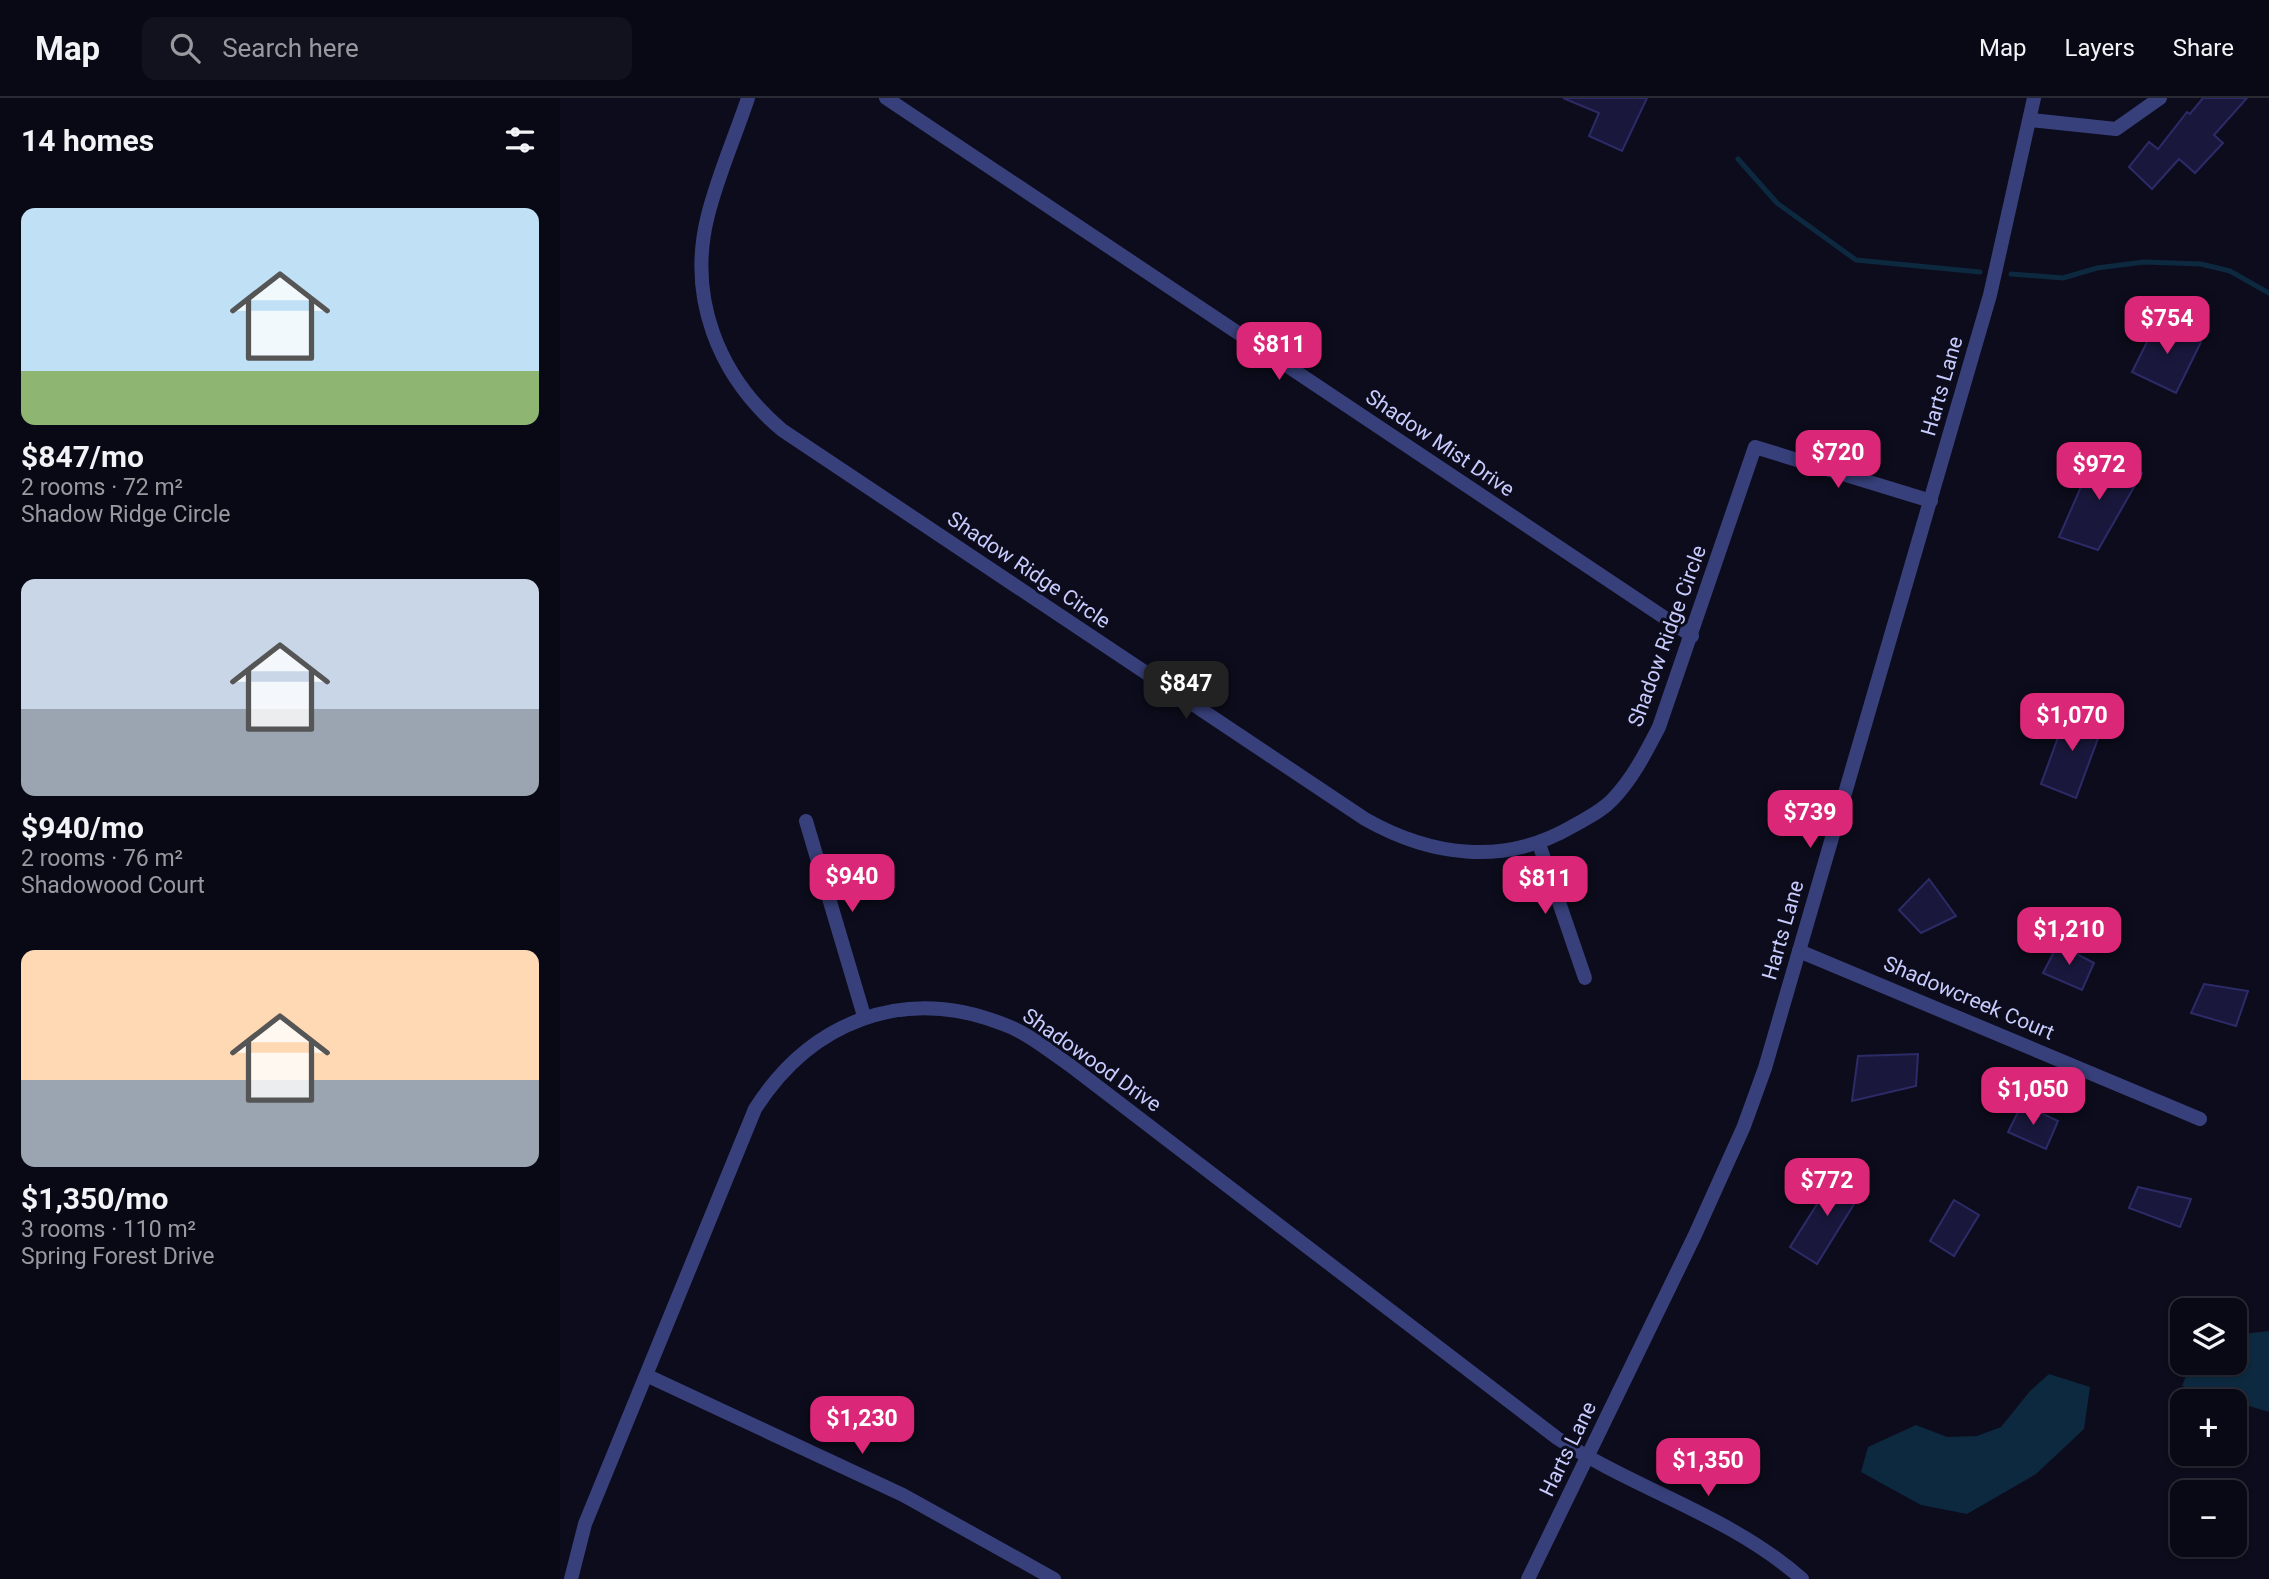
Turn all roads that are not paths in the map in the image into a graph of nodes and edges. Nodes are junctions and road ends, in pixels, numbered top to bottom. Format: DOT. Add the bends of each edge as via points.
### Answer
graph roads {
  1 [pos="748,98"];
  2 [pos="886,98"];
  3 [pos="2034,98"];
  4 [pos="2160,98"];
  5 [pos="2031,120"];
  6 [pos="1931,500"];
  7 [pos="1692,636"];
  8 [pos="806,821"];
  9 [pos="1539,844"];
  10 [pos="1799,951"];
  11 [pos="1585,978"];
  12 [pos="864,1016"];
  13 [pos="2200,1119"];
  14 [pos="648,1376"];
  15 [pos="1587,1458"];
  16 [pos="571,1579"];
  17 [pos="1054,1579"];
  18 [pos="1528,1579"];
  19 [pos="1802,1579"];
  1 -- 9 [label="street, Shadow Ridge Circle" via="708,216 701,283 721,356 765,416 1389,833 1464,853 1513,851"];
  2 -- 7 [label="street, Shadow Mist Drive"];
  3 -- 5 [label="street, Harts Lane"];
  4 -- 5 [label="street" via="2116,129"];
  5 -- 6 [label="street, Harts Lane" via="1990,295"];
  6 -- 7 [label="street, Shadow Ridge Circle" via="1755,447"];
  6 -- 10 [label="street, Harts Lane"];
  7 -- 9 [label="street, Shadow Ridge Circle" via="1659,727 1628,781 1599,811"];
  8 -- 12 [label="street"];
  9 -- 11 [label="street"];
  10 -- 13 [label="street, Shadowcreek Court"];
  10 -- 15 [label="street, Harts Lane" via="1744,1126"];
  12 -- 14 [label="street, Shadowood Drive" via="821,1038 791,1062 755,1109"];
  12 -- 15 [label="street, Shadowood Drive" via="931,1008 985,1017 1023,1033"];
  14 -- 16 [label="street, Shadowood Drive" via="585,1524"];
  14 -- 17 [label="street" via="903,1495"];
  15 -- 18 [label="street, Harts Lane"];
  15 -- 19 [label="street, Shadowood Drive" via="1722,1525"];
}
